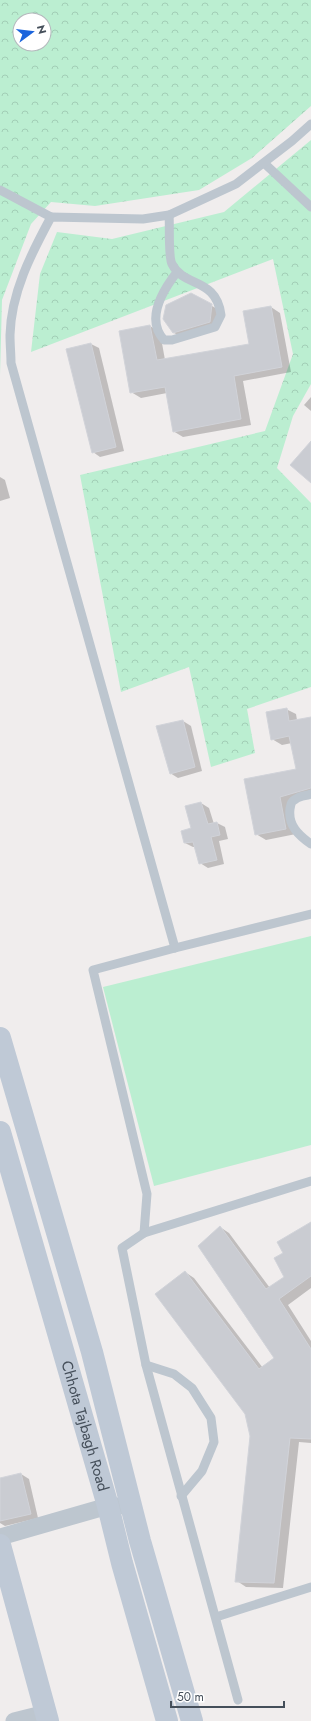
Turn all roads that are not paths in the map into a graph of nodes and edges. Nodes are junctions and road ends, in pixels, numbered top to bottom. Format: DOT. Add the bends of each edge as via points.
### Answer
graph roads {
  1 [pos="311,124"];
  2 [pos="264,163"];
  3 [pos="0,190"];
  4 [pos="311,207"];
  5 [pos="169,215"];
  6 [pos="51,217"];
  7 [pos="177,272"];
  8 [pos="311,794"];
  9 [pos="311,844"];
  10 [pos="311,914"];
  11 [pos="175,948"];
  12 [pos="0,1038"];
  13 [pos="3,1060"];
  14 [pos="0,1132"];
  15 [pos="311,1181"];
  16 [pos="144,1233"];
  17 [pos="146,1365"];
  18 [pos="181,1496"];
  19 [pos="108,1506"];
  20 [pos="132,1506"];
  21 [pos="0,1537"];
  22 [pos="0,1545"];
  23 [pos="311,1587"];
  24 [pos="216,1617"];
  25 [pos="238,1700"];
  26 [pos="47,1717"];
  27 [pos="14,1721"];
  28 [pos="167,1721"];
  29 [pos="192,1721"];
  1 -- 2 [label="lane"];
  2 -- 4 [label="lane"];
  2 -- 5 [label="lane" via="236,184"];
  3 -- 6 [label="lane"];
  5 -- 6 [label="lane" via="143,219"];
  5 -- 7 [label="lane" via="171,262"];
  6 -- 11 [label="lane" via="23,274 16,296 10,335 11,363"];
  7 -- 7 [label="lane" via="211,292 217,299 221,315 215,327 164,340 155,324 159,301"];
  8 -- 9 [label="lane" via="295,799 291,803 289,815 298,834"];
  10 -- 11 [label="lane"];
  11 -- 16 [label="lane" via="93,970 147,1194"];
  12 -- 13 [label="main road"];
  13 -- 20 [label="main road" via="92,1352"];
  14 -- 19 [label="main road, Chhota Tajbagh Road"];
  15 -- 16 [label="lane"];
  16 -- 17 [label="lane" via="122,1248"];
  17 -- 18 [label="lane"];
  17 -- 18 [label="lane" via="174,1374 192,1388 211,1418 214,1442 202,1471"];
  18 -- 24 [label="lane"];
  19 -- 20 [label="street"];
  19 -- 21 [label="street"];
  19 -- 28 [label="main road, Chhota Tajbagh Road"];
  20 -- 29 [label="main road"];
  22 -- 26 [label="main road"];
  23 -- 24 [label="lane"];
  24 -- 25 [label="lane"];
  26 -- 27 [label="street"];
}
